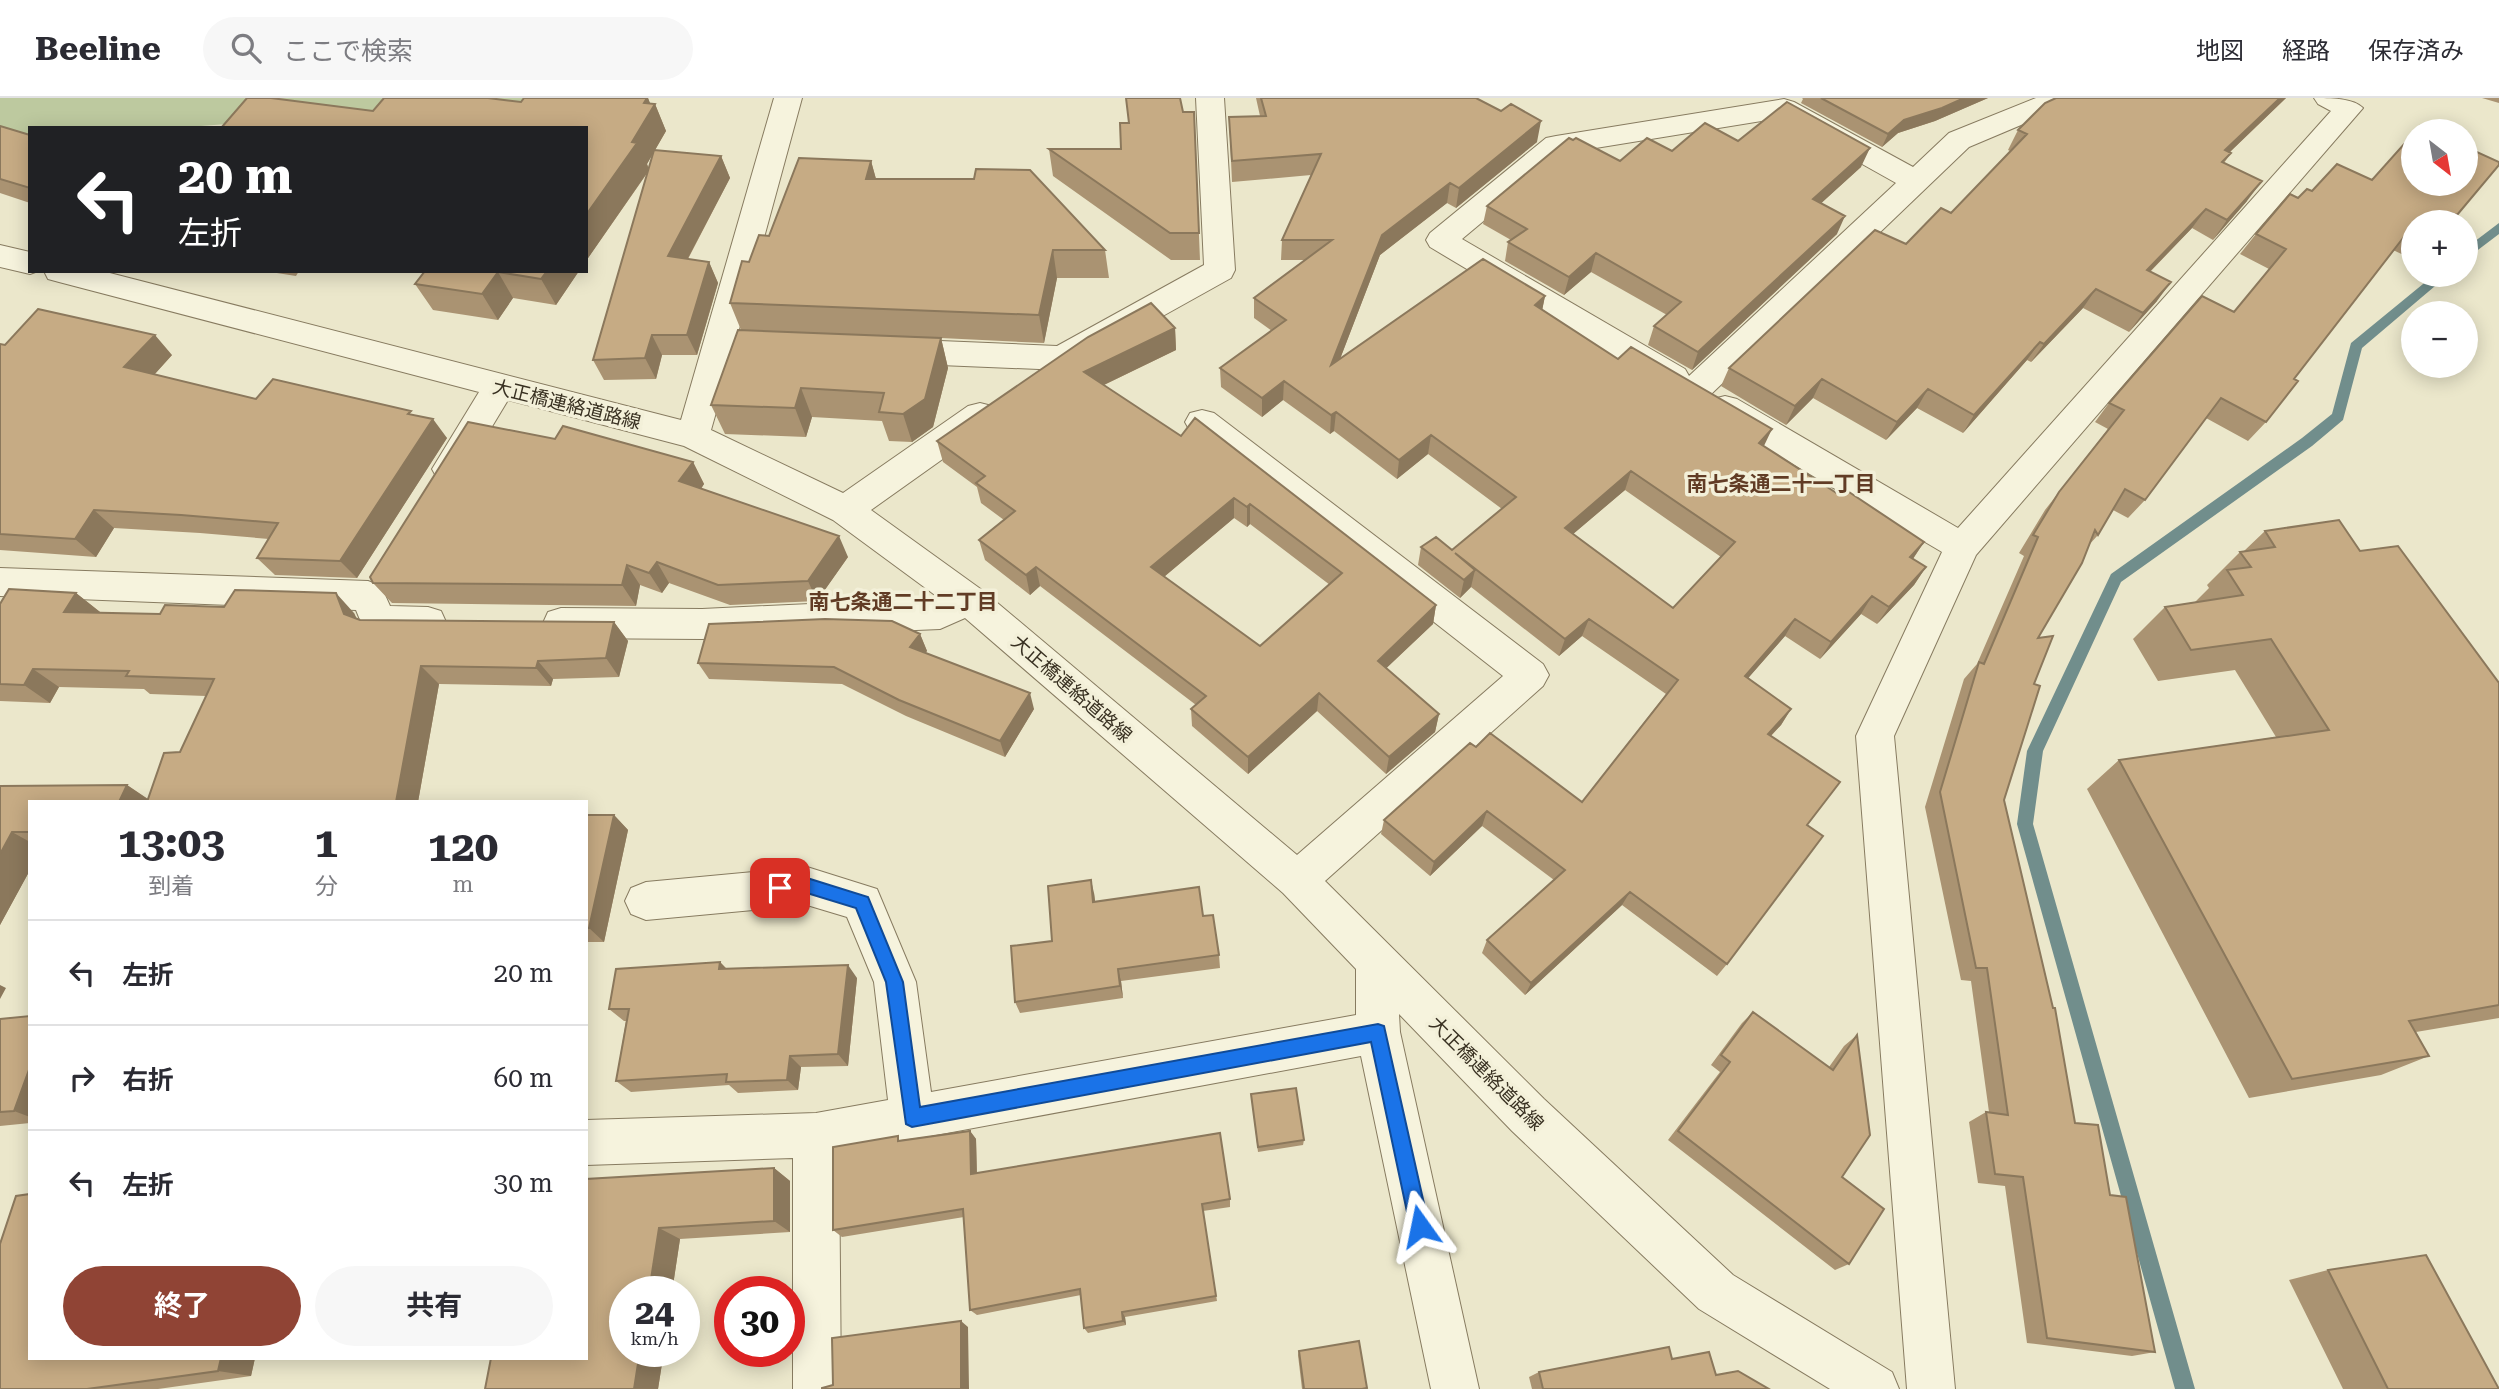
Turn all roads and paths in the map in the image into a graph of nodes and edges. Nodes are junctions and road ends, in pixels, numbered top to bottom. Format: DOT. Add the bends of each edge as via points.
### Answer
graph roads {
  1 [pos="788,98"];
  2 [pos="1210,98"];
  3 [pos="2061,98"];
  4 [pos="2328,98"];
  5 [pos="1781,103"];
  6 [pos="1915,181"];
  7 [pos="0,256"];
  8 [pos="28,263"];
  9 [pos="67,273"];
  10 [pos="720,344"];
  11 [pos="816,348"];
  12 [pos="857,350"];
  13 [pos="1062,358"];
  14 [pos="499,387"];
  15 [pos="1694,390"];
  16 [pos="1202,422"];
  17 [pos="693,436"];
  18 [pos="433,493"];
  19 [pos="845,510"];
  20 [pos="1962,547"];
  21 [pos="10,592"];
  22 [pos="969,600"];
  23 [pos="459,622"];
  24 [pos="526,622"];
  25 [pos="1297,880"];
  26 [pos="646,901"];
  27 [pos="1377,963"];
  28 [pos="1378,1032"];
  29 [pos="912,1118"];
  30 [pos="816,1135"];
  31 [pos="588,1143"];
  32 [pos="817,1389"];
  33 [pos="1455,1389"];
  34 [pos="1875,1389"];
  35 [pos="1931,1389"];
  1 -- 10 [label="street"];
  2 -- 13 [label="street" via="1220,270"];
  3 -- 6 [label="street" via="1959,140"];
  4 -- 20 [label="street" via="2349,108"];
  5 -- 6 [label="street"];
  5 -- 15 [label="street" via="1556,145 1441,240"];
  6 -- 15 [label="street"];
  7 -- 8 [label="street"];
  9 -- 14 [label="street, 大正橋連絡道路線"];
  10 -- 11 [label="street"];
  10 -- 17 [label="street"];
  12 -- 13 [label="street"];
  13 -- 19 [label="street"];
  14 -- 17 [label="street, 大正橋連絡道路線"];
  14 -- 18 [label="street"];
  15 -- 20 [label="street"];
  16 -- 25 [label="street" via="1530,675"];
  17 -- 19 [label="street, 大正橋連絡道路線"];
  19 -- 22 [label="street, 大正橋連絡道路線"];
  20 -- 35 [label="street" via="1875,736"];
  21 -- 23 [label="street" via="375,585 378,621"];
  22 -- 24 [label="street" via="940,614 702,624"];
  22 -- 25 [label="street, 大正橋連絡道路線"];
  25 -- 27 [label="street, 大正橋連絡道路線"];
  26 -- 29 [label="street" via="807,886 862,902 895,982"];
  27 -- 28 [label="street"];
  27 -- 34 [label="street, 大正橋連絡道路線" via="1528,1115 1716,1292"];
  28 -- 29 [label="street"];
  28 -- 33 [label="street"];
  29 -- 30 [label="street"];
  30 -- 31 [label="street"];
  30 -- 32 [label="street"];
}
